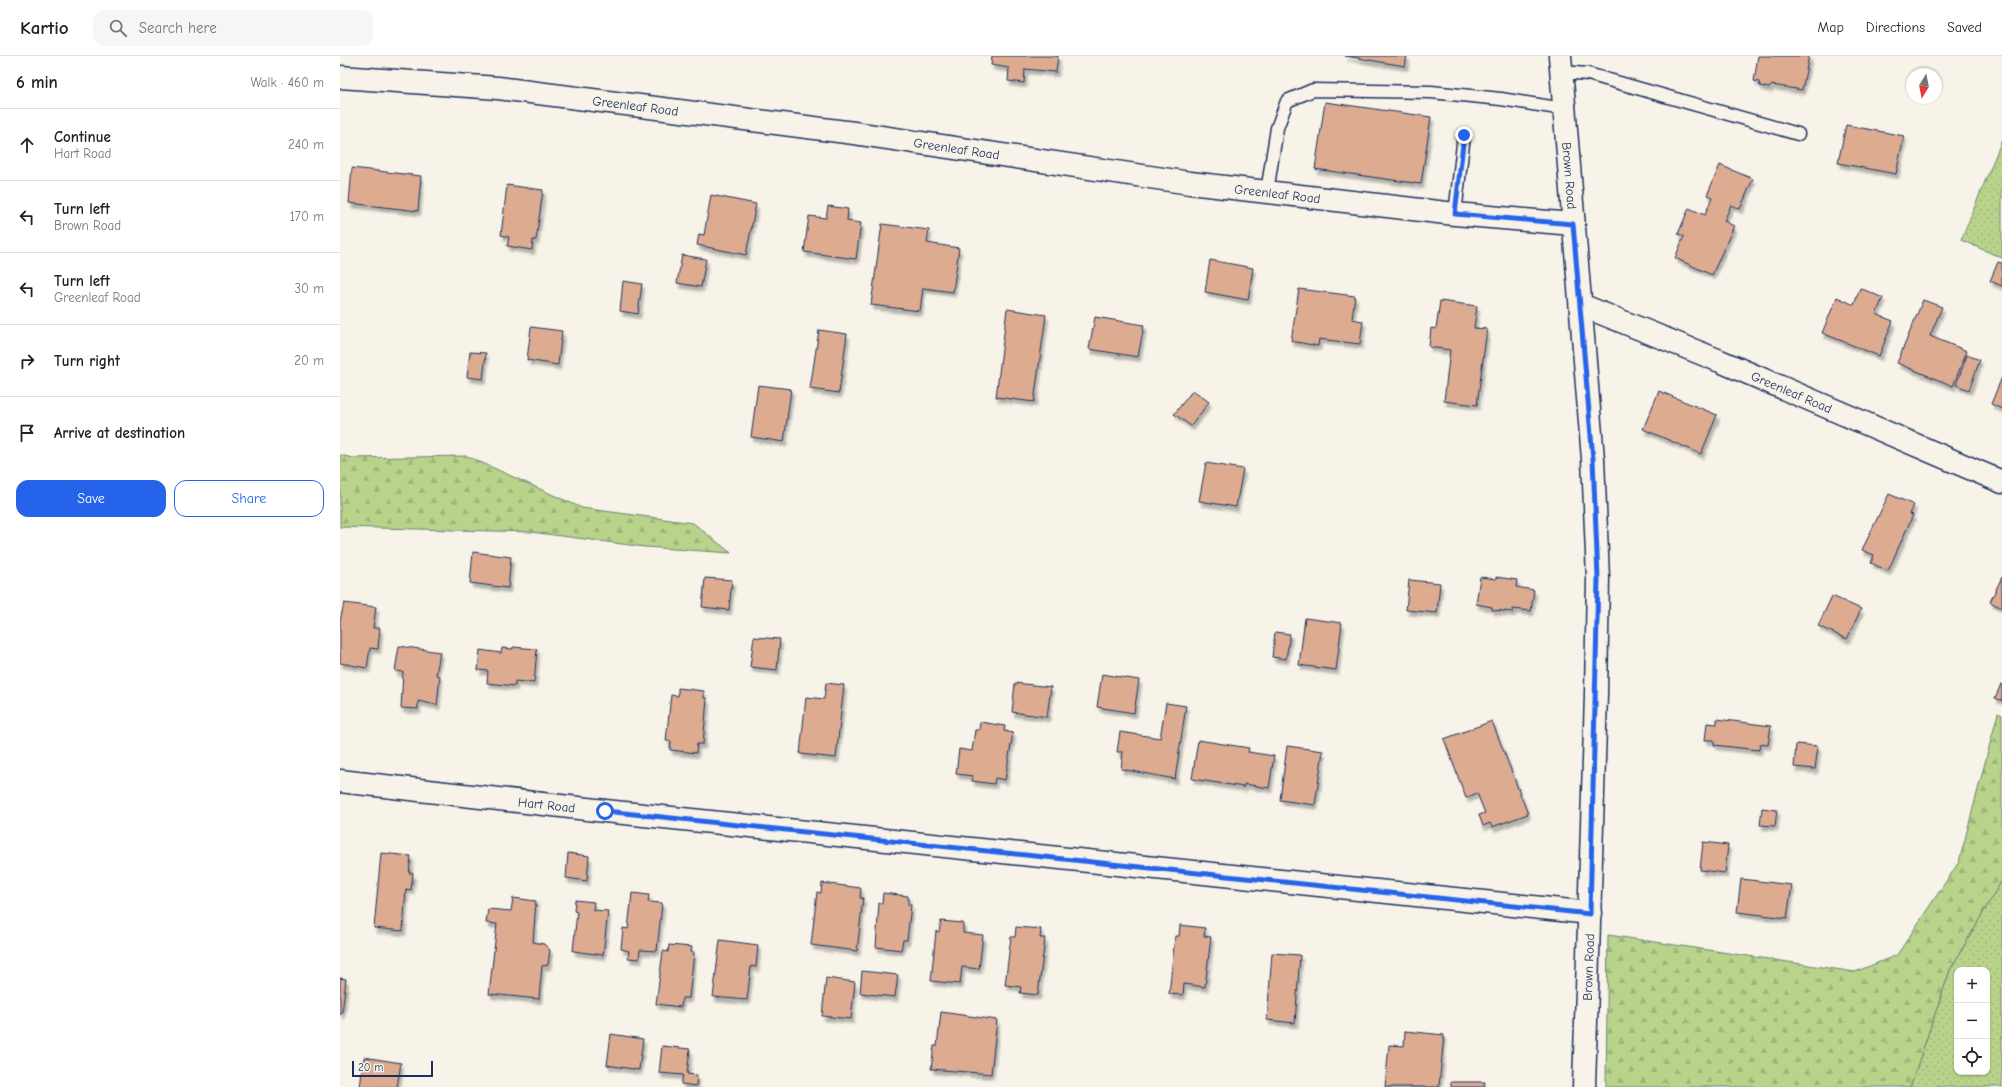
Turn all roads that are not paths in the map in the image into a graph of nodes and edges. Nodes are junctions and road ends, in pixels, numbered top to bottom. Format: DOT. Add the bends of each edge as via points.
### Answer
graph roads {
  1 [pos="1560,64"];
  2 [pos="340,77"];
  3 [pos="1564,109"];
  4 [pos="1798,134"];
  5 [pos="1464,135"];
  6 [pos="1267,192"];
  7 [pos="1455,214"];
  8 [pos="1573,224"];
  9 [pos="1581,305"];
  10 [pos="2002,482"];
  11 [pos="340,781"];
  12 [pos="1590,914"];
  13 [pos="1584,1087"];
  1 -- 3 [label="street, Brown Road"];
  1 -- 4 [label="lane"];
  2 -- 6 [label="street, Greenleaf Road" via="498,88 846,132 1182,182"];
  3 -- 6 [label="lane" via="1431,92 1313,90 1287,101 1277,128"];
  3 -- 8 [label="street, Brown Road"];
  5 -- 7 [label="lane"];
  6 -- 7 [label="street, Greenleaf Road"];
  7 -- 8 [label="street, Greenleaf Road"];
  8 -- 9 [label="street, Brown Road"];
  9 -- 10 [label="street, Greenleaf Road" via="1720,361"];
  9 -- 12 [label="street, Brown Road" via="1593,459 1598,578"];
  11 -- 12 [label="street, Hart Road" via="621,813"];
  12 -- 13 [label="street, Brown Road"];
}
